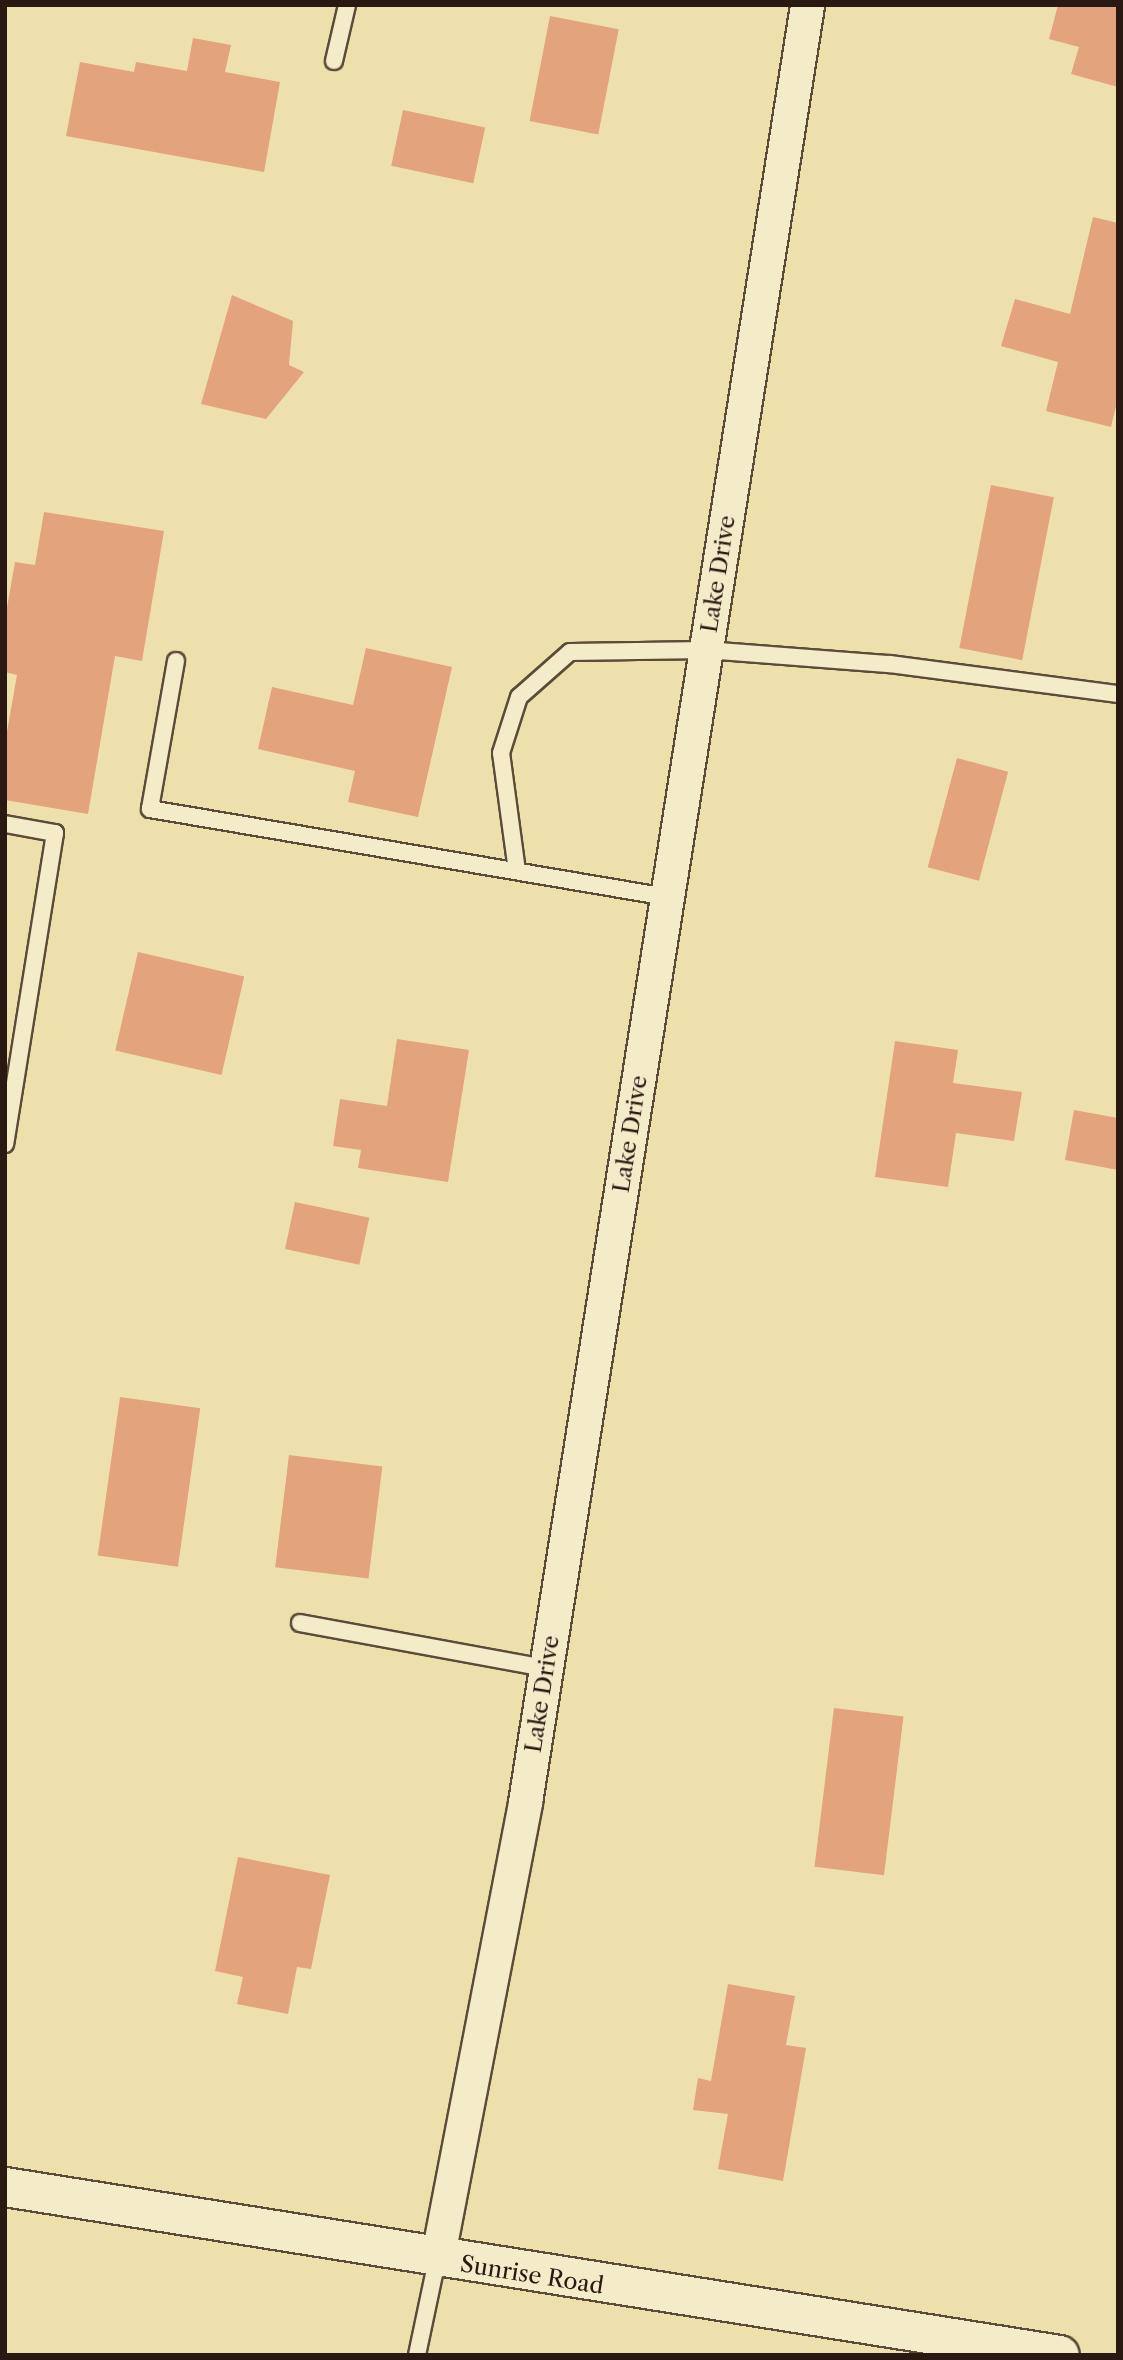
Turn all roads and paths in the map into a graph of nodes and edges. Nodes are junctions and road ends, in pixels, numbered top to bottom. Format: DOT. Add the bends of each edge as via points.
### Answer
graph roads {
  1 [pos="347,5"];
  2 [pos="807,5"];
  3 [pos="334,61"];
  4 [pos="706,650"];
  5 [pos="176,661"];
  6 [pos="1118,694"];
  7 [pos="5,824"];
  8 [pos="517,871"];
  9 [pos="667,897"];
  10 [pos="5,1144"];
  11 [pos="300,1623"];
  12 [pos="546,1668"];
  13 [pos="5,2188"];
  14 [pos="436,2260"];
  15 [pos="1039,2353"];
  16 [pos="417,2355"];
  1 -- 3 [label="lane"];
  2 -- 4 [label="street, Lake Drive"];
  4 -- 6 [label="lane" via="890,664"];
  4 -- 8 [label="lane" via="570,652 519,697 501,753"];
  4 -- 9 [label="street, Lake Drive"];
  5 -- 8 [label="lane" via="150,809"];
  7 -- 10 [label="lane" via="55,833"];
  8 -- 9 [label="lane"];
  9 -- 12 [label="street, Lake Drive"];
  11 -- 12 [label="lane"];
  12 -- 14 [label="street, Lake Drive"];
  13 -- 14 [label="main road, Sunrise Road"];
  14 -- 15 [label="main road, Sunrise Road"];
  14 -- 16 [label="lane"];
}
